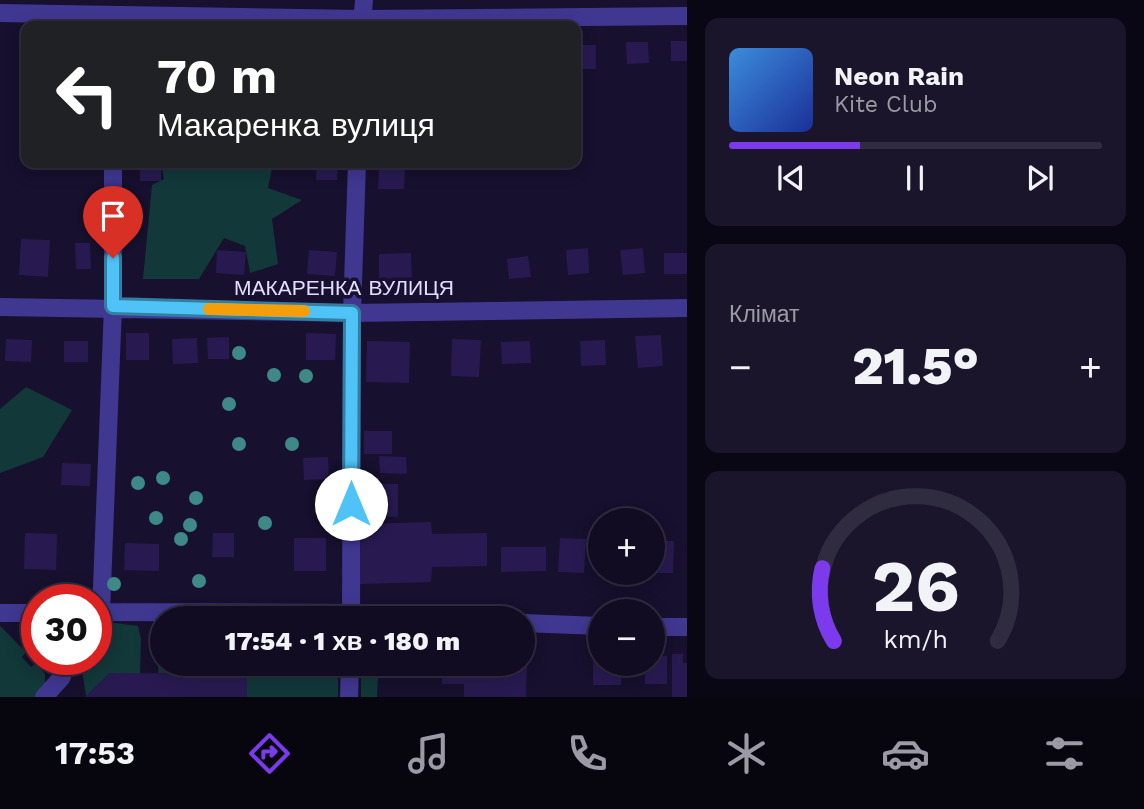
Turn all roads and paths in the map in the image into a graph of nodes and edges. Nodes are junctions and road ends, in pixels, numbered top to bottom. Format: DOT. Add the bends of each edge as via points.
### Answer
graph roads {
  1 [pos="364,0"];
  2 [pos="0,13"];
  3 [pos="113,13"];
  4 [pos="687,16"];
  5 [pos="334,21"];
  6 [pos="362,21"];
  7 [pos="416,21"];
  8 [pos="113,168"];
  9 [pos="357,168"];
  10 [pos="113,306"];
  11 [pos="0,307"];
  12 [pos="687,308"];
  13 [pos="352,313"];
  14 [pos="100,584"];
  15 [pos="351,606"];
  16 [pos="112,612"];
  17 [pos="0,613"];
  18 [pos="21,613"];
  19 [pos="150,613"];
  20 [pos="535,623"];
  21 [pos="588,626"];
  22 [pos="665,627"];
  23 [pos="687,627"];
  24 [pos="62,675"];
  25 [pos="350,676"];
  26 [pos="44,697"];
  27 [pos="349,697"];
  1 -- 6 [label="street"];
  2 -- 3 [label="street"];
  3 -- 5 [label="street"];
  4 -- 7 [label="street"];
  8 -- 10 [label="street"];
  9 -- 13 [label="street"];
  10 -- 11 [label="street, МАКАРЕНКА ВУЛИЦЯ"];
  10 -- 13 [label="street, МАКАРЕНКА ВУЛИЦЯ"];
  10 -- 14 [label="street"];
  12 -- 13 [label="street, МАКАРЕНКА ВУЛИЦЯ"];
  13 -- 15 [label="street"];
  16 -- 19 [label="street"];
  17 -- 18 [label="street"];
  20 -- 21 [label="street"];
  22 -- 23 [label="street"];
  24 -- 26 [label="street"];
  25 -- 27 [label="street"];
}
